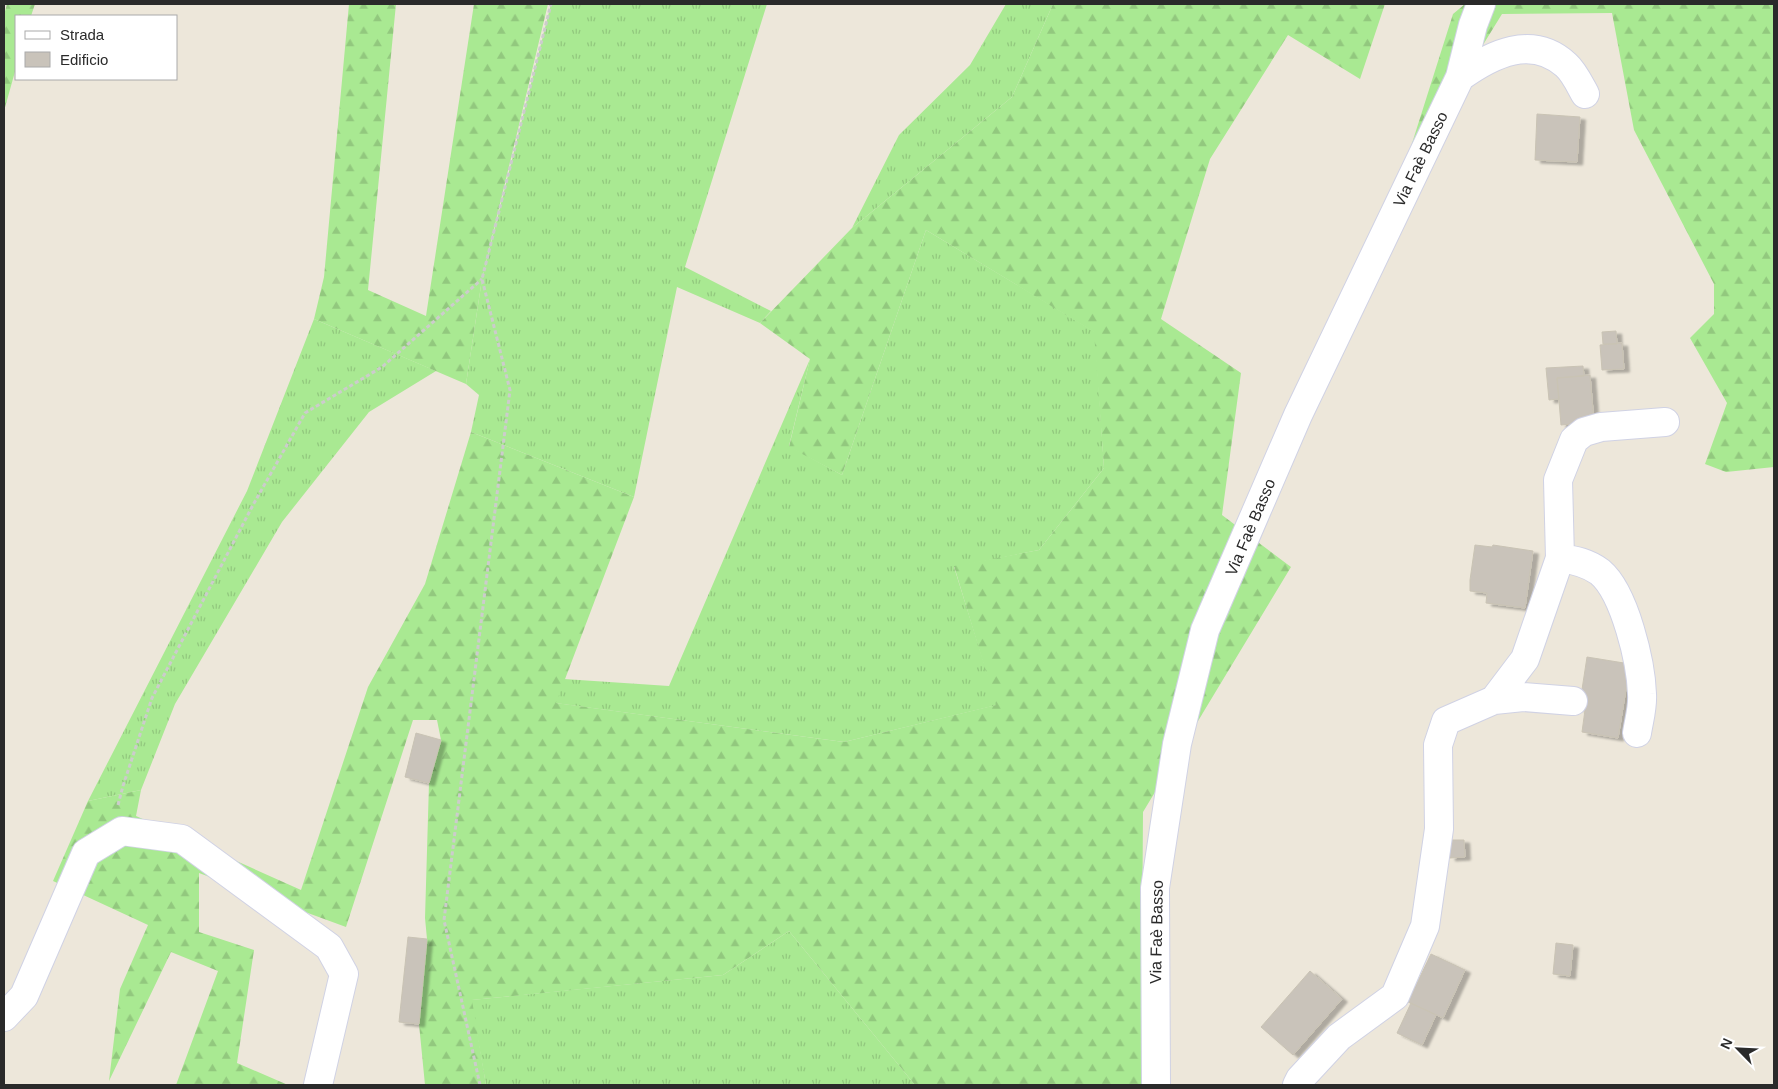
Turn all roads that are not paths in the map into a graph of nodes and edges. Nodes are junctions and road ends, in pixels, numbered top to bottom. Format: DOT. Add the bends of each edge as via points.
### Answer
graph roads {
  1 [pos="1481,4"];
  2 [pos="1460,77"];
  3 [pos="1585,94"];
  4 [pos="1665,422"];
  5 [pos="1560,558"];
  6 [pos="1494,700"];
  7 [pos="1573,701"];
  8 [pos="1637,732"];
  9 [pos="4,1016"];
  10 [pos="318,1085"];
  11 [pos="1156,1085"];
  12 [pos="1297,1085"];
  1 -- 2 [label="street, Via Faè Basso"];
  2 -- 3 [label="street" via="1476,65 1523,48 1544,51 1567,65"];
  2 -- 11 [label="street, Via Faè Basso" via="1298,415 1205,630 1177,744 1155,888"];
  4 -- 5 [label="street" via="1601,427 1584,432 1574,440 1558,480"];
  5 -- 6 [label="street" via="1525,659"];
  5 -- 8 [label="street" via="1588,564 1602,574 1617,596 1633,635 1639,670 1642,696"];
  6 -- 7 [label="street" via="1523,697"];
  6 -- 12 [label="street" via="1446,721 1438,745 1439,829 1424,926 1395,996 1338,1037"];
  9 -- 10 [label="street" via="24,996 86,853 122,831 182,839 329,947 344,974"];
}
